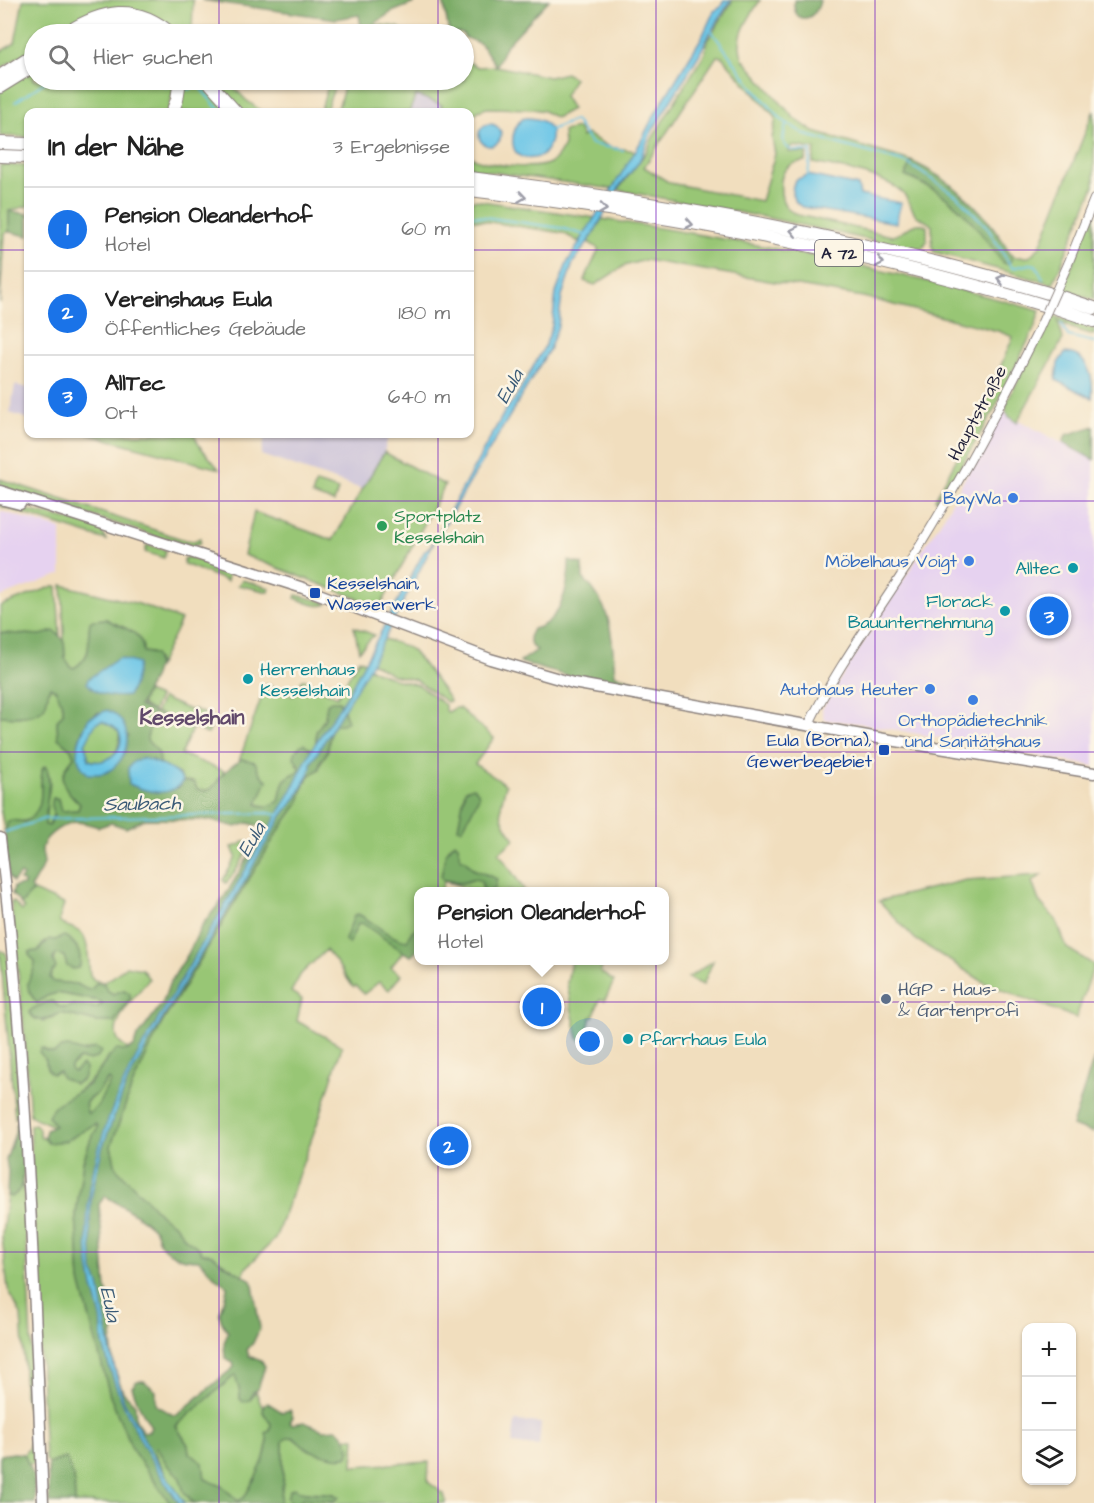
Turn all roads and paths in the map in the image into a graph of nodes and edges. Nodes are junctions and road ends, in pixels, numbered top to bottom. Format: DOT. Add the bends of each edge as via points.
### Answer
graph roads {
  1 [pos="83,24"];
  2 [pos="110,24"];
  3 [pos="130,24"];
  4 [pos="159,24"];
  5 [pos="24,60"];
  6 [pos="24,72"];
  7 [pos="0,76"];
  8 [pos="0,87"];
  9 [pos="178,90"];
  10 [pos="216,90"];
  11 [pos="174,108"];
  12 [pos="232,108"];
  13 [pos="0,143"];
  14 [pos="24,144"];
  15 [pos="0,156"];
  16 [pos="24,157"];
  17 [pos="474,179"];
  18 [pos="474,190"];
  19 [pos="578,199"];
  20 [pos="1094,199"];
  21 [pos="1050,300"];
  22 [pos="1094,308"];
  23 [pos="1094,321"];
  24 [pos="0,491"];
  25 [pos="0,499"];
  26 [pos="50,507"];
  27 [pos="808,726"];
  28 [pos="1094,773"];
  29 [pos="0,838"];
  30 [pos="43,1503"];
  1 -- 4 [label="highway" via="114,12 143,16"];
  2 -- 3 [label="highway"];
  5 -- 7 [label="highway"];
  6 -- 8 [label="highway"];
  9 -- 11 [label="highway"];
  10 -- 12 [label="highway"];
  13 -- 14 [label="highway"];
  15 -- 16 [label="highway"];
  17 -- 19 [label="highway, A 72"];
  18 -- 19 [label="highway, A 72, one-way"];
  19 -- 21 [label="highway, A 72, one-way" via="632,214 743,233"];
  21 -- 19 [label="highway, A 72, one-way" via="927,260 835,239 638,202"];
  20 -- 27 [label="street, Hauptstraße, bridge" via="1039,329 965,471"];
  21 -- 22 [label="highway, A 72"];
  21 -- 23 [label="highway, A 72"];
  24 -- 26 [label="main road"];
  25 -- 26 [label="main road"];
  26 -- 27 [label="main road" via="261,574 480,656 573,683"];
  27 -- 28 [label="main road"];
  29 -- 30 [label="main road" via="25,1112"];
}
